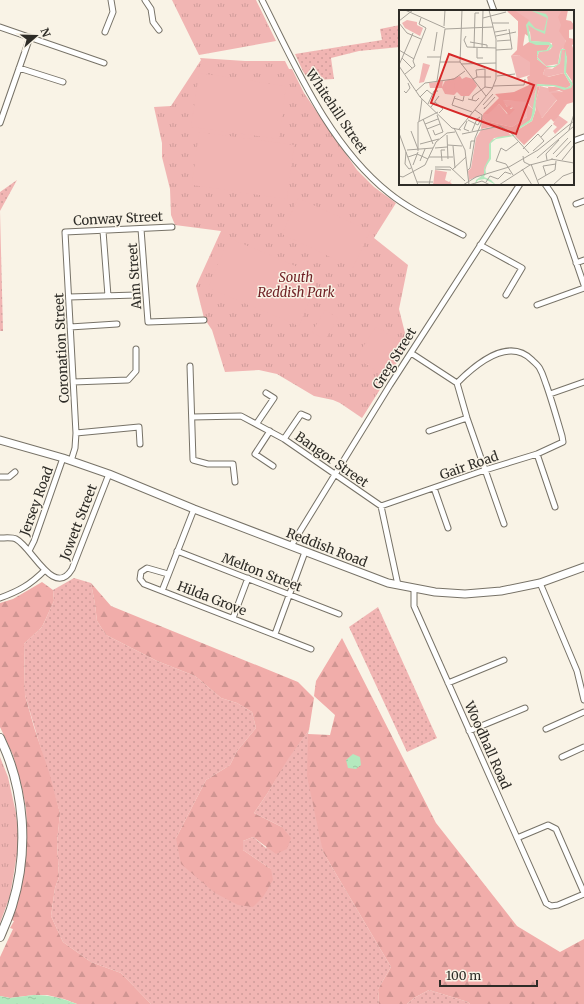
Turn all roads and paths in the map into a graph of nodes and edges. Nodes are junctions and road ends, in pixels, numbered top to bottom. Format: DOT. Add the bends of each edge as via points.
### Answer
graph roads {
  1 [pos="111,0"];
  2 [pos="145,0"];
  3 [pos="262,0"];
  4 [pos="490,0"];
  5 [pos="494,10"];
  6 [pos="0,27"];
  7 [pos="159,30"];
  8 [pos="105,32"];
  9 [pos="30,37"];
  10 [pos="104,63"];
  11 [pos="19,68"];
  12 [pos="63,82"];
  13 [pos="0,123"];
  14 [pos="584,137"];
  15 [pos="574,141"];
  16 [pos="519,185"];
  17 [pos="547,185"];
  18 [pos="584,201"];
  19 [pos="576,204"];
  20 [pos="172,227"];
  21 [pos="142,229"];
  22 [pos="104,231"];
  23 [pos="65,232"];
  24 [pos="463,235"];
  25 [pos="480,245"];
  26 [pos="584,260"];
  27 [pos="576,263"];
  28 [pos="584,287"];
  29 [pos="506,294"];
  30 [pos="136,295"];
  31 [pos="108,296"];
  32 [pos="69,298"];
  33 [pos="537,305"];
  34 [pos="204,320"];
  35 [pos="117,324"];
  36 [pos="70,327"];
  37 [pos="136,349"];
  38 [pos="411,353"];
  39 [pos="190,366"];
  40 [pos="73,382"];
  41 [pos="584,382"];
  42 [pos="457,383"];
  43 [pos="266,393"];
  44 [pos="550,394"];
  45 [pos="192,417"];
  46 [pos="308,417"];
  47 [pos="467,418"];
  48 [pos="257,423"];
  49 [pos="270,431"];
  50 [pos="429,431"];
  51 [pos="76,433"];
  52 [pos="284,439"];
  53 [pos="0,440"];
  54 [pos="140,444"];
  55 [pos="537,454"];
  56 [pos="63,458"];
  57 [pos="71,461"];
  58 [pos="273,466"];
  59 [pos="485,470"];
  60 [pos="15,472"];
  61 [pos="109,474"];
  62 [pos="335,474"];
  63 [pos="0,477"];
  64 [pos="235,482"];
  65 [pos="434,488"];
  66 [pos="381,506"];
  67 [pos="555,507"];
  68 [pos="194,509"];
  69 [pos="504,524"];
  70 [pos="448,528"];
  71 [pos="0,538"];
  72 [pos="291,546"];
  73 [pos="178,551"];
  74 [pos="29,552"];
  75 [pos="305,552"];
  76 [pos="584,567"];
  77 [pos="45,570"];
  78 [pos="168,574"];
  79 [pos="248,578"];
  80 [pos="540,583"];
  81 [pos="398,585"];
  82 [pos="414,588"];
  83 [pos="162,591"];
  84 [pos="289,594"];
  85 [pos="0,598"];
  86 [pos="339,614"];
  87 [pos="233,618"];
  88 [pos="275,634"];
  89 [pos="311,649"];
  90 [pos="504,660"];
  91 [pos="448,683"];
  92 [pos="584,700"];
  93 [pos="525,708"];
  94 [pos="584,712"];
  95 [pos="546,729"];
  96 [pos="469,731"];
  97 [pos="0,738"];
  98 [pos="584,747"];
  99 [pos="562,757"];
  100 [pos="517,838"];
  101 [pos="584,893"];
  102 [pos="0,937"];
  1 -- 8 [label="street" via="113,12"];
  2 -- 7 [label="street" via="151,9 153,22"];
  3 -- 24 [label="street, Whitehill Street" via="294,65 345,148 370,177 390,194"];
  4 -- 5 [label="street"];
  6 -- 9 [label="street"];
  9 -- 10 [label="street"];
  9 -- 11 [label="street"];
  11 -- 12 [label="street"];
  11 -- 13 [label="street"];
  14 -- 15 [label="street"];
  16 -- 25 [label="street, Greg Street"];
  17 -- 27 [label="street" via="554,197"];
  18 -- 19 [label="street"];
  20 -- 21 [label="street, Conway Street"];
  21 -- 22 [label="street, Conway Street"];
  21 -- 34 [label="street, Ann Street" via="148,322"];
  22 -- 23 [label="street, Conway Street"];
  22 -- 31 [label="street"];
  23 -- 32 [label="street, Coronation Street"];
  25 -- 29 [label="street" via="522,268"];
  25 -- 38 [label="street, Greg Street"];
  26 -- 27 [label="street"];
  27 -- 28 [label="street"];
  28 -- 33 [label="street"];
  30 -- 31 [label="street"];
  31 -- 32 [label="street"];
  32 -- 36 [label="street, Coronation Street"];
  35 -- 36 [label="street"];
  36 -- 40 [label="street, Coronation Street"];
  37 -- 40 [label="street" via="136,371 128,380"];
  38 -- 42 [label="street"];
  38 -- 62 [label="street, Greg Street"];
  39 -- 45 [label="street"];
  40 -- 51 [label="street, Coronation Street"];
  41 -- 44 [label="street"];
  42 -- 44 [label="street" via="468,372 493,356 506,351 519,351 540,369"];
  42 -- 47 [label="street"];
  43 -- 48 [label="street" via="274,398"];
  44 -- 55 [label="street, Gair Road" via="563,442"];
  45 -- 48 [label="street, Bangor Street" via="241,416"];
  45 -- 64 [label="street" via="193,460 208,464 233,464"];
  46 -- 52 [label="street" via="301,414"];
  47 -- 50 [label="street"];
  47 -- 59 [label="street"];
  48 -- 49 [label="street, Bangor Street"];
  49 -- 52 [label="street, Bangor Street"];
  49 -- 58 [label="street" via="255,454"];
  51 -- 54 [label="street" via="139,427"];
  51 -- 57 [label="street, Coronation Street"];
  52 -- 62 [label="street, Bangor Street"];
  53 -- 56 [label="main road, Reddish Road"];
  55 -- 59 [label="street, Gair Road"];
  55 -- 67 [label="street"];
  56 -- 57 [label="main road, Reddish Road"];
  56 -- 74 [label="street, Jersey Road"];
  57 -- 61 [label="main road, Reddish Road"];
  59 -- 65 [label="street, Gair Road"];
  59 -- 69 [label="street"];
  60 -- 63 [label="street" via="9,478"];
  61 -- 68 [label="main road, Reddish Road"];
  61 -- 77 [label="street, Jowett Street" via="68,576 56,578"];
  62 -- 66 [label="street, Bangor Street"];
  62 -- 72 [label="street, Greg Street"];
  65 -- 66 [label="street, Gair Road"];
  65 -- 70 [label="street"];
  66 -- 81 [label="street"];
  68 -- 72 [label="main road, Reddish Road"];
  68 -- 73 [label="street"];
  71 -- 74 [label="street" via="15,539"];
  72 -- 75 [label="main road, Reddish Road"];
  73 -- 78 [label="street"];
  73 -- 79 [label="street, Melton Street"];
  74 -- 77 [label="street"];
  75 -- 81 [label="main road, Reddish Road" via="388,584"];
  75 -- 84 [label="street"];
  76 -- 80 [label="main road, Reddish Road"];
  77 -- 85 [label="street" via="21,590"];
  78 -- 83 [label="street"];
  78 -- 83 [label="street, Hilda Grove" via="147,568 141,572 140,579 144,584"];
  79 -- 84 [label="street, Melton Street"];
  79 -- 87 [label="street"];
  80 -- 82 [label="main road, Reddish Road" via="501,591 465,594"];
  80 -- 92 [label="street" via="578,671"];
  81 -- 82 [label="main road, Reddish Road"];
  82 -- 91 [label="street, Woodhall Road" via="414,606"];
  83 -- 87 [label="street, Hilda Grove"];
  84 -- 86 [label="street, Melton Street"];
  84 -- 88 [label="street"];
  87 -- 88 [label="street, Hilda Grove"];
  88 -- 89 [label="street, Hilda Grove"];
  90 -- 91 [label="street"];
  91 -- 96 [label="street, Woodhall Road"];
  93 -- 96 [label="street"];
  94 -- 95 [label="street"];
  96 -- 100 [label="street, Woodhall Road"];
  97 -- 102 [label="main road" via="16,778 23,840 20,873"];
  98 -- 99 [label="street"];
  100 -- 101 [label="street" via="548,826 556,829"];
  100 -- 101 [label="street, Woodhall Road" via="546,903 558,906"];
}
